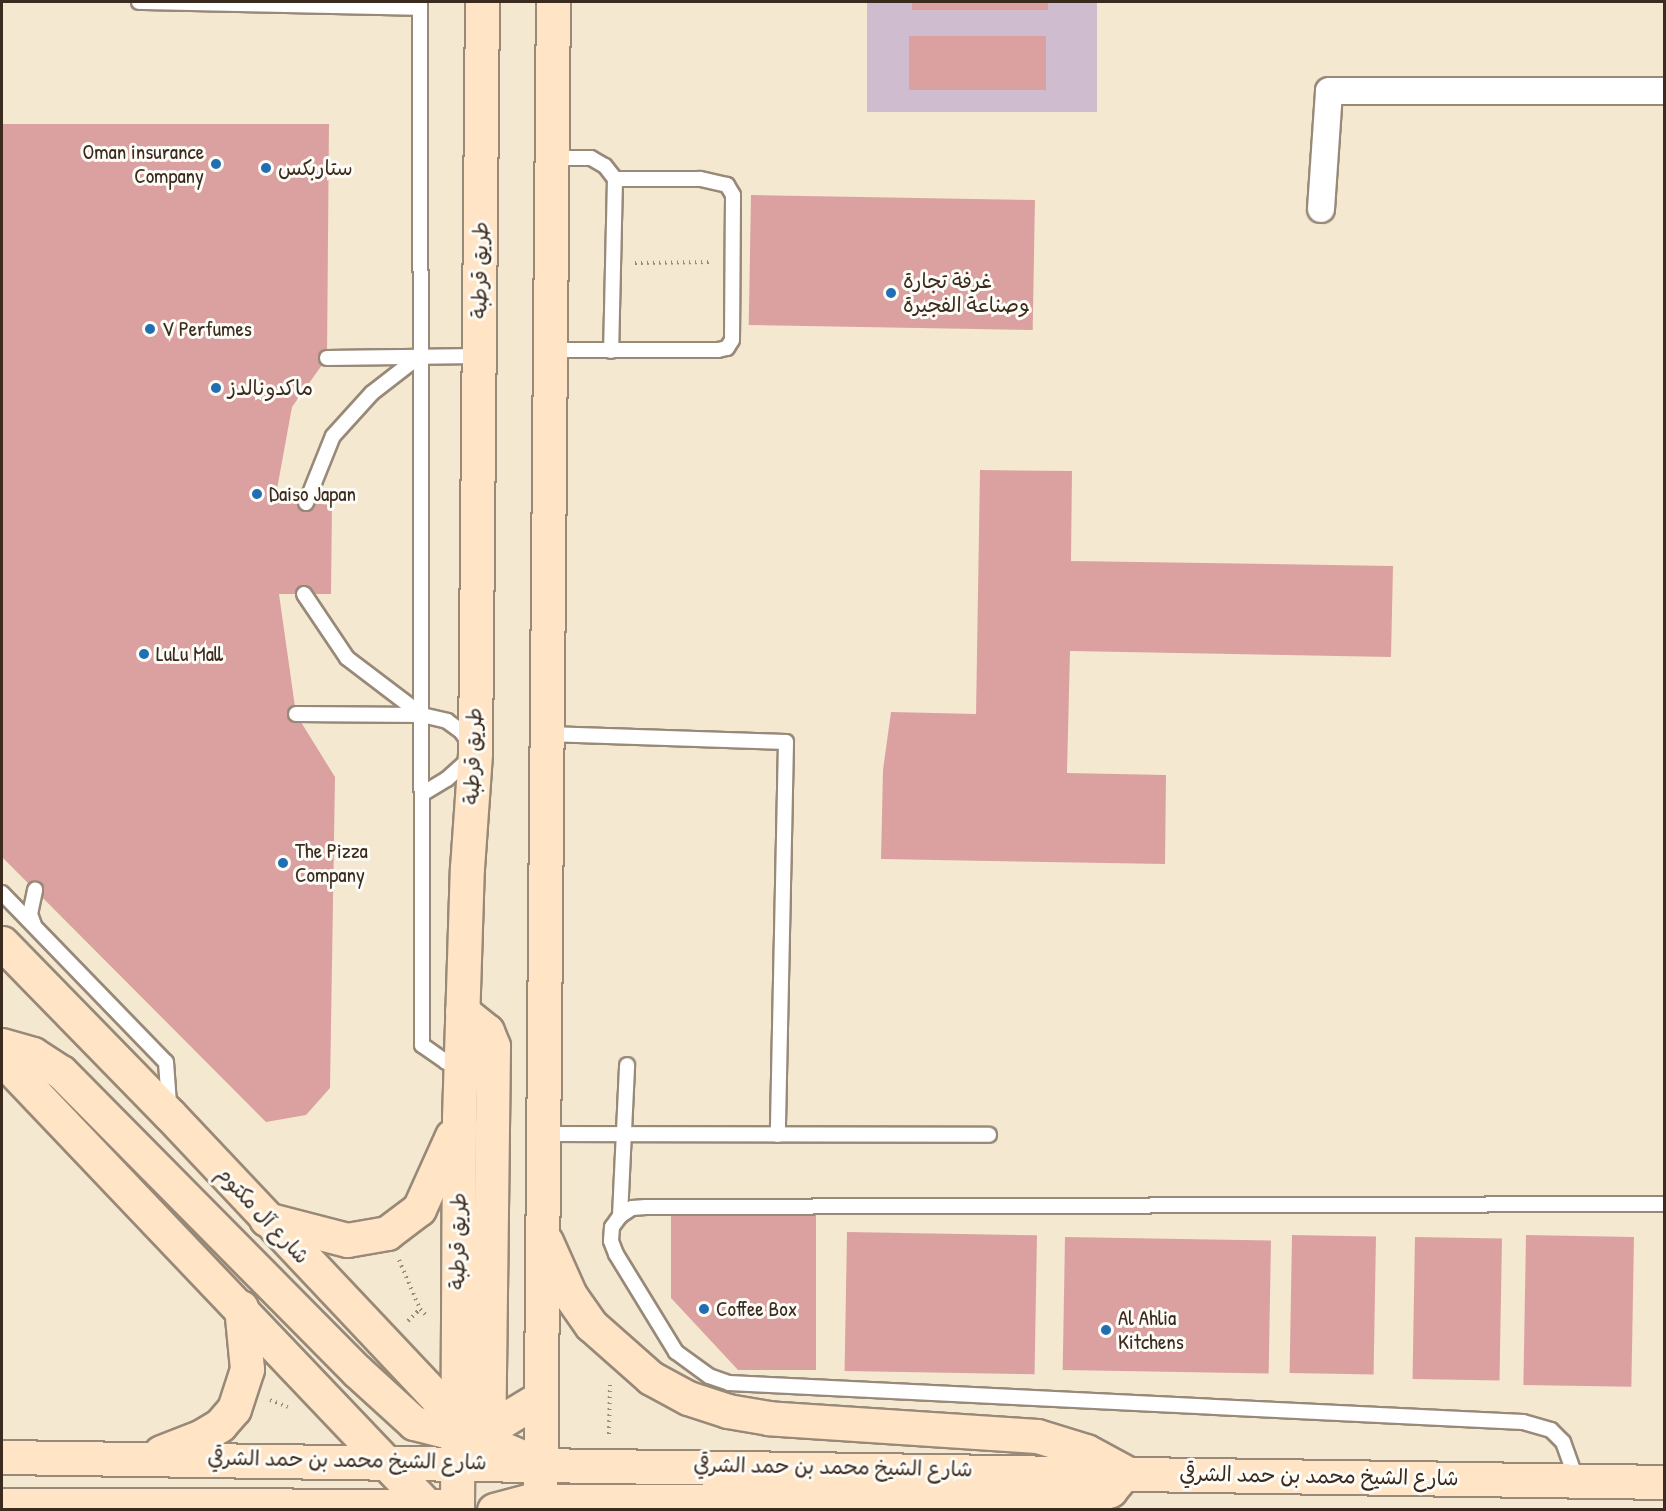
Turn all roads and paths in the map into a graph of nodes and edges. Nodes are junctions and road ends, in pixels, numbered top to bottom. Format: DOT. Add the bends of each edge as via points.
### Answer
graph roads {
  1 [pos="139,2"];
  2 [pos="162,2"];
  3 [pos="482,2"];
  4 [pos="553,2"];
  5 [pos="372,5"];
  6 [pos="420,5"];
  7 [pos="1665,91"];
  8 [pos="551,158"];
  9 [pos="615,178"];
  10 [pos="1321,209"];
  11 [pos="613,262"];
  12 [pos="734,262"];
  13 [pos="549,350"];
  14 [pos="611,351"];
  15 [pos="421,356"];
  16 [pos="479,356"];
  17 [pos="327,358"];
  18 [pos="306,503"];
  19 [pos="303,594"];
  20 [pos="296,714"];
  21 [pos="422,716"];
  22 [pos="545,734"];
  23 [pos="475,753"];
  24 [pos="422,794"];
  25 [pos="34,890"];
  26 [pos="2,893"];
  27 [pos="34,927"];
  28 [pos="2,943"];
  29 [pos="462,1011"];
  30 [pos="2,1045"];
  31 [pos="2,1059"];
  32 [pos="460,1065"];
  33 [pos="627,1065"];
  34 [pos="170,1115"];
  35 [pos="459,1118"];
  36 [pos="544,1134"];
  37 [pos="989,1135"];
  38 [pos="625,1136"];
  39 [pos="778,1136"];
  40 [pos="1665,1204"];
  41 [pos="620,1216"];
  42 [pos="265,1218"];
  43 [pos="541,1225"];
  44 [pos="387,1233"];
  45 [pos="241,1307"];
  46 [pos="420,1309"];
  47 [pos="243,1390"];
  48 [pos="540,1398"];
  49 [pos="292,1409"];
  50 [pos="472,1441"];
  51 [pos="2,1457"];
  52 [pos="148,1457"];
  53 [pos="386,1461"];
  54 [pos="540,1463"];
  55 [pos="1125,1472"];
  56 [pos="1576,1481"];
  57 [pos="1665,1482"];
  58 [pos="2,1505"];
  59 [pos="498,1505"];
  60 [pos="540,1505"];
  61 [pos="443,1508"];
  1 -- 2 [label="lane"];
  2 -- 5 [label="lane"];
  3 -- 16 [label="main road, طريق قرطبة"];
  4 -- 8 [label="main road"];
  5 -- 6 [label="lane"];
  6 -- 15 [label="lane"];
  7 -- 10 [label="street" via="1329,91"];
  8 -- 9 [label="lane" via="591,158"];
  8 -- 13 [label="main road"];
  9 -- 11 [label="lane"];
  9 -- 12 [label="lane" via="700,178 727,185 733,195"];
  11 -- 12 [label="path"];
  11 -- 14 [label="lane"];
  12 -- 14 [label="lane" via="732,340 727,348"];
  13 -- 14 [label="lane"];
  13 -- 22 [label="main road"];
  15 -- 16 [label="lane"];
  15 -- 17 [label="lane"];
  15 -- 18 [label="lane" via="372,393 333,436"];
  15 -- 21 [label="lane"];
  16 -- 23 [label="main road, طريق قرطبة"];
  19 -- 21 [label="lane" via="346,658"];
  20 -- 21 [label="lane"];
  21 -- 23 [label="lane" via="447,721 461,731"];
  21 -- 24 [label="lane"];
  22 -- 36 [label="main road"];
  22 -- 39 [label="lane" via="786,742"];
  23 -- 24 [label="lane" via="447,779"];
  23 -- 29 [label="main road, طريق قرطبة"];
  24 -- 32 [label="lane" via="423,1046 446,1062"];
  25 -- 27 [label="lane" via="30,914"];
  26 -- 27 [label="lane"];
  27 -- 34 [label="lane" via="166,1062"];
  28 -- 34 [label="main road, شارع آل مكتوم"];
  29 -- 32 [label="main road, طريق قرطبة"];
  29 -- 50 [label="main road" via="477,1019 493,1046"];
  30 -- 50 [label="main road" via="33,1054 61,1072 402,1415 428,1429"];
  31 -- 45 [label="main road"];
  32 -- 35 [label="main road, طريق قرطبة"];
  33 -- 38 [label="lane"];
  34 -- 42 [label="main road, شارع آل مكتوم"];
  35 -- 44 [label="main road" via="419,1209"];
  35 -- 50 [label="main road, طريق قرطبة"];
  36 -- 38 [label="lane"];
  36 -- 43 [label="main road"];
  37 -- 39 [label="lane"];
  38 -- 39 [label="lane"];
  38 -- 41 [label="lane"];
  40 -- 41 [label="lane" via="646,1207 632,1208"];
  41 -- 56 [label="lane" via="612,1234 615,1254 663,1334 691,1365 729,1383 1523,1422 1551,1430 1563,1442"];
  42 -- 44 [label="main road" via="348,1240"];
  42 -- 50 [label="main road, شارع آل مكتوم"];
  43 -- 48 [label="main road"];
  43 -- 55 [label="main road" via="565,1286 591,1325 651,1378 688,1398 728,1411 769,1418 1037,1436 1086,1451"];
  44 -- 46 [label="path"];
  45 -- 47 [label="main road" via="247,1369"];
  45 -- 53 [label="main road"];
  47 -- 49 [label="path"];
  47 -- 52 [label="main road" via="220,1425"];
  48 -- 50 [label="main road"];
  48 -- 54 [label="main road"];
  50 -- 53 [label="main road, شارع الشيخ محمد بن حمد الشرقي"];
  50 -- 54 [label="main road, شارع الشيخ محمد بن حمد الشرقي"];
  50 -- 59 [label="main road, شارع آل مكتوم"];
  50 -- 61 [label="main road, طريق قرطبة"];
  51 -- 52 [label="main road, شارع الشيخ محمد بن حمد الشرقي"];
  52 -- 53 [label="main road, شارع الشيخ محمد بن حمد الشرقي"];
  53 -- 61 [label="main road"];
  54 -- 55 [label="main road, شارع الشيخ محمد بن حمد الشرقي"];
  54 -- 59 [label="main road"];
  54 -- 60 [label="main road"];
  55 -- 56 [label="main road, شارع الشيخ محمد بن حمد الشرقي"];
  55 -- 60 [label="main road" via="1110,1490 1077,1501"];
  56 -- 57 [label="main road, شارع الشيخ محمد بن حمد الشرقي"];
  58 -- 61 [label="main road"];
  59 -- 60 [label="main road"];
  59 -- 61 [label="main road"];
}
